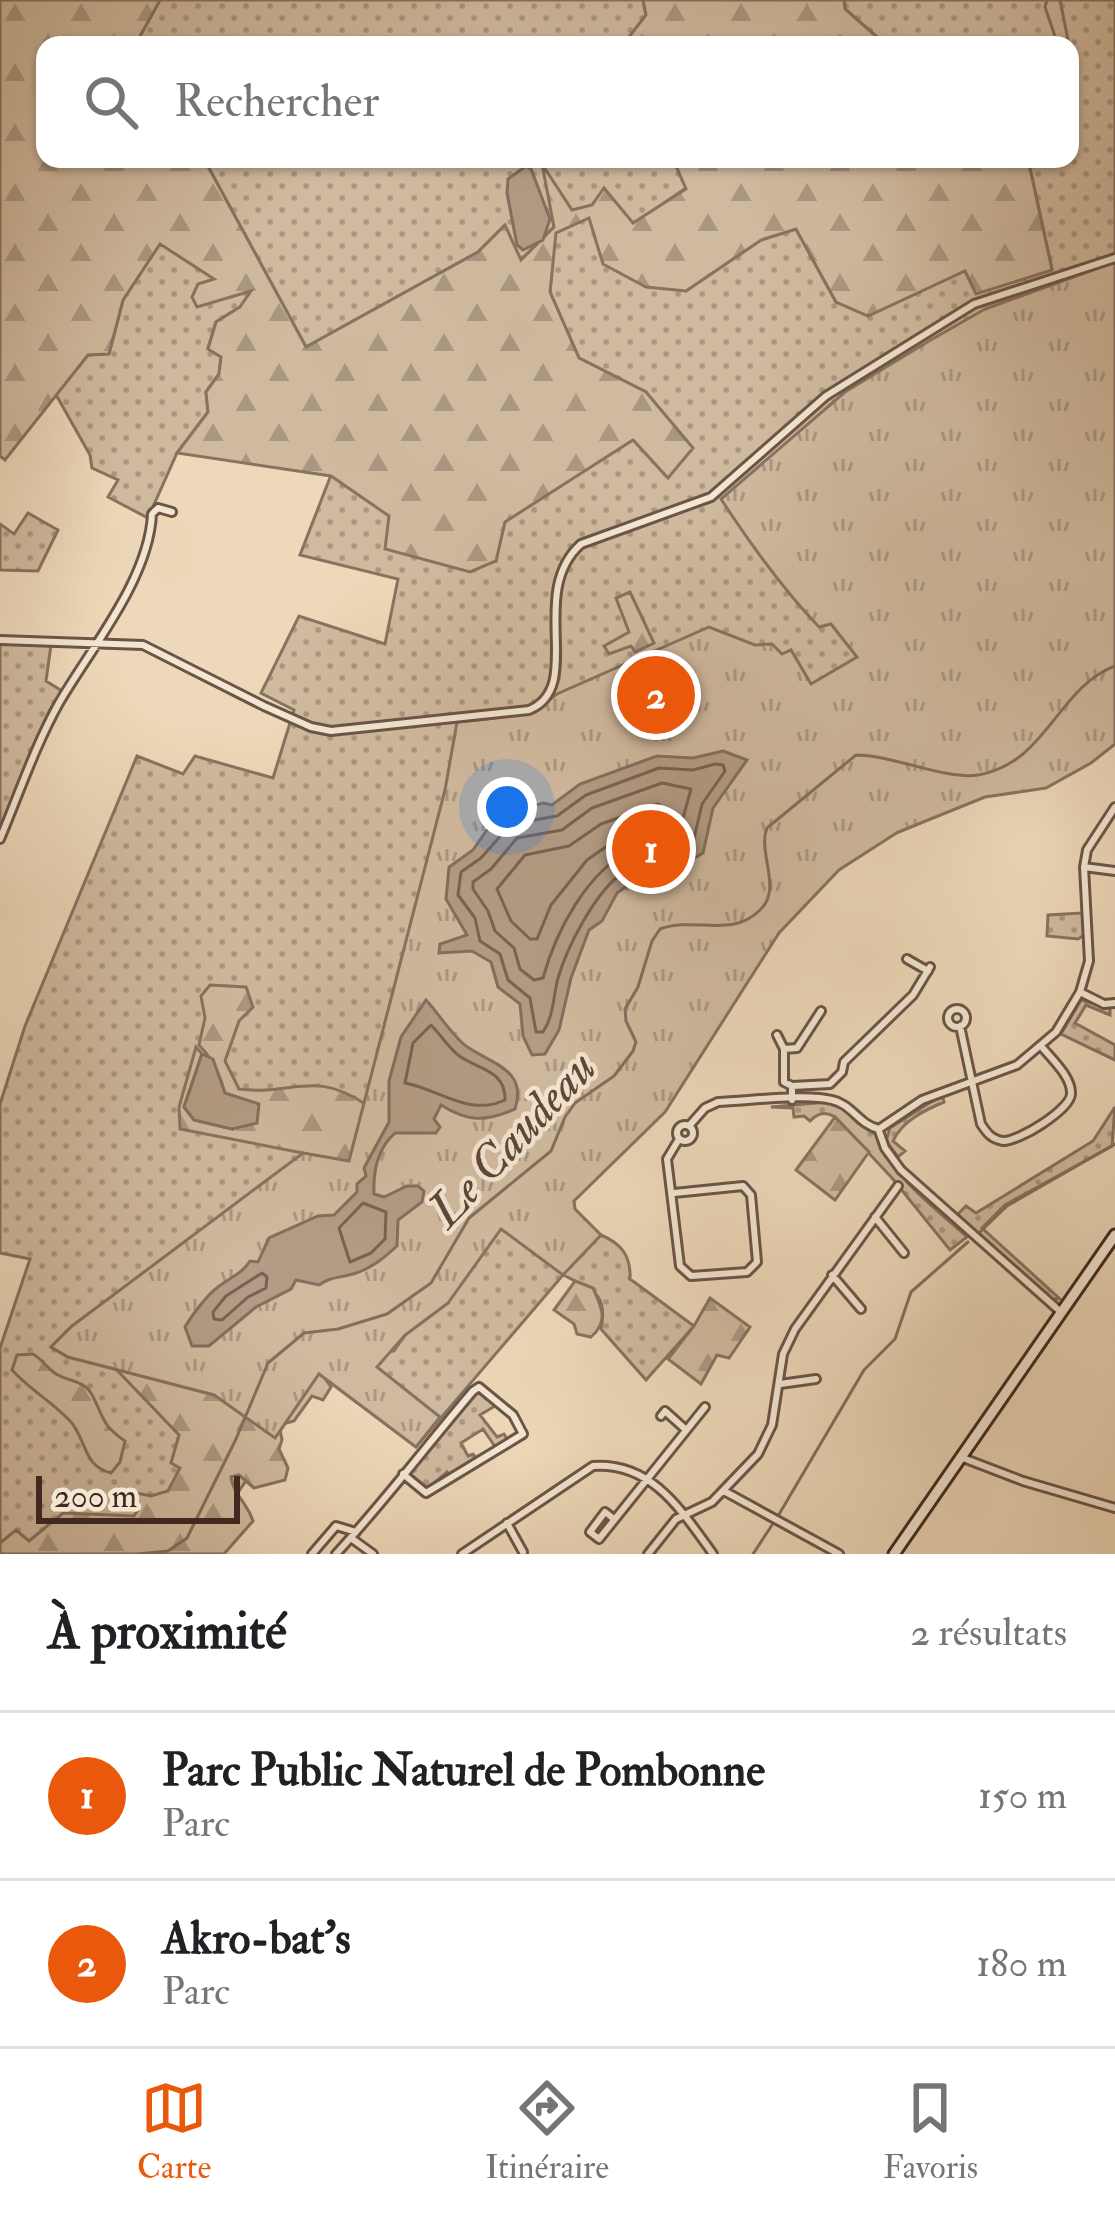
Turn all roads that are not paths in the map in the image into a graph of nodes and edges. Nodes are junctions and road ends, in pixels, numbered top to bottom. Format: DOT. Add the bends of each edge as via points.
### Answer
graph roads {
  1 [pos="1115,258"];
  2 [pos="172,512"];
  3 [pos="0,640"];
  4 [pos="97,643"];
  5 [pos="1115,807"];
  6 [pos="0,839"];
  7 [pos="1084,866"];
  8 [pos="1115,871"];
  9 [pos="907,959"];
  10 [pos="1079,992"];
  11 [pos="1115,1004"];
  12 [pos="821,1011"];
  13 [pos="960,1026"];
  14 [pos="777,1034"];
  15 [pos="1041,1046"];
  16 [pos="784,1049"];
  17 [pos="973,1083"];
  18 [pos="792,1086"];
  19 [pos="792,1100"];
  20 [pos="879,1130"];
  21 [pos="898,1186"];
  22 [pos="674,1193"];
  23 [pos="875,1217"];
  24 [pos="1115,1235"];
  25 [pos="904,1253"];
  26 [pos="832,1275"];
  27 [pos="861,1309"];
  28 [pos="1062,1313"];
  29 [pos="816,1379"];
  30 [pos="779,1384"];
  31 [pos="705,1407"];
  32 [pos="661,1416"];
  33 [pos="686,1430"];
  34 [pos="963,1458"];
  35 [pos="403,1474"];
  36 [pos="646,1479"];
  37 [pos="724,1491"];
  38 [pos="1115,1508"];
  39 [pos="684,1516"];
  40 [pos="614,1519"];
  41 [pos="507,1523"];
  42 [pos="353,1535"];
  43 [pos="523,1552"];
  44 [pos="312,1554"];
  45 [pos="336,1554"];
  46 [pos="373,1554"];
  47 [pos="462,1554"];
  48 [pos="648,1554"];
  49 [pos="713,1554"];
  50 [pos="839,1554"];
  51 [pos="894,1554"];
  1 -- 4 [label="street" via="974,304 826,396 711,497 581,544 569,556 554,604 555,686 529,710 332,731 143,645"];
  2 -- 4 [label="street" via="152,514 150,541"];
  3 -- 4 [label="street"];
  4 -- 6 [label="street" via="47,728"];
  5 -- 7 [label="street"];
  7 -- 8 [label="street"];
  7 -- 10 [label="street" via="1090,942"];
  9 -- 18 [label="street" via="929,969 913,995 830,1084"];
  10 -- 11 [label="street"];
  10 -- 15 [label="street"];
  12 -- 16 [label="street" via="797,1048"];
  13 -- 17 [label="street"];
  14 -- 16 [label="street"];
  15 -- 17 [label="street"];
  15 -- 17 [label="street" via="1071,1094 1067,1106 1018,1138 989,1136"];
  16 -- 18 [label="street" via="784,1082"];
  17 -- 20 [label="street" via="922,1100"];
  18 -- 19 [label="street"];
  19 -- 20 [label="street" via="830,1099"];
  19 -- 22 [label="street" via="705,1108 689,1126 693,1137 679,1139 667,1159"];
  20 -- 28 [label="street" via="901,1170"];
  21 -- 23 [label="street"];
  22 -- 22 [label="street" via="680,1266 691,1276 747,1272 757,1262 751,1195 743,1186"];
  23 -- 25 [label="street"];
  23 -- 26 [label="street"];
  24 -- 28 [label="main road"];
  26 -- 27 [label="street"];
  26 -- 30 [label="street" via="789,1341"];
  28 -- 34 [label="main road"];
  29 -- 30 [label="street"];
  30 -- 37 [label="street" via="767,1437"];
  31 -- 33 [label="street"];
  32 -- 33 [label="street" via="665,1411"];
  33 -- 36 [label="street"];
  34 -- 38 [label="street"];
  34 -- 51 [label="main road"];
  35 -- 35 [label="street" via="426,1493 523,1434 479,1387"];
  35 -- 42 [label="street"];
  36 -- 39 [label="street"];
  36 -- 40 [label="street"];
  36 -- 41 [label="street" via="618,1465 592,1466"];
  37 -- 39 [label="street"];
  37 -- 50 [label="street"];
  39 -- 48 [label="street"];
  39 -- 49 [label="street"];
  41 -- 43 [label="street"];
  41 -- 47 [label="street"];
  42 -- 44 [label="street" via="336,1526"];
  42 -- 45 [label="street"];
  42 -- 46 [label="street"];
}
